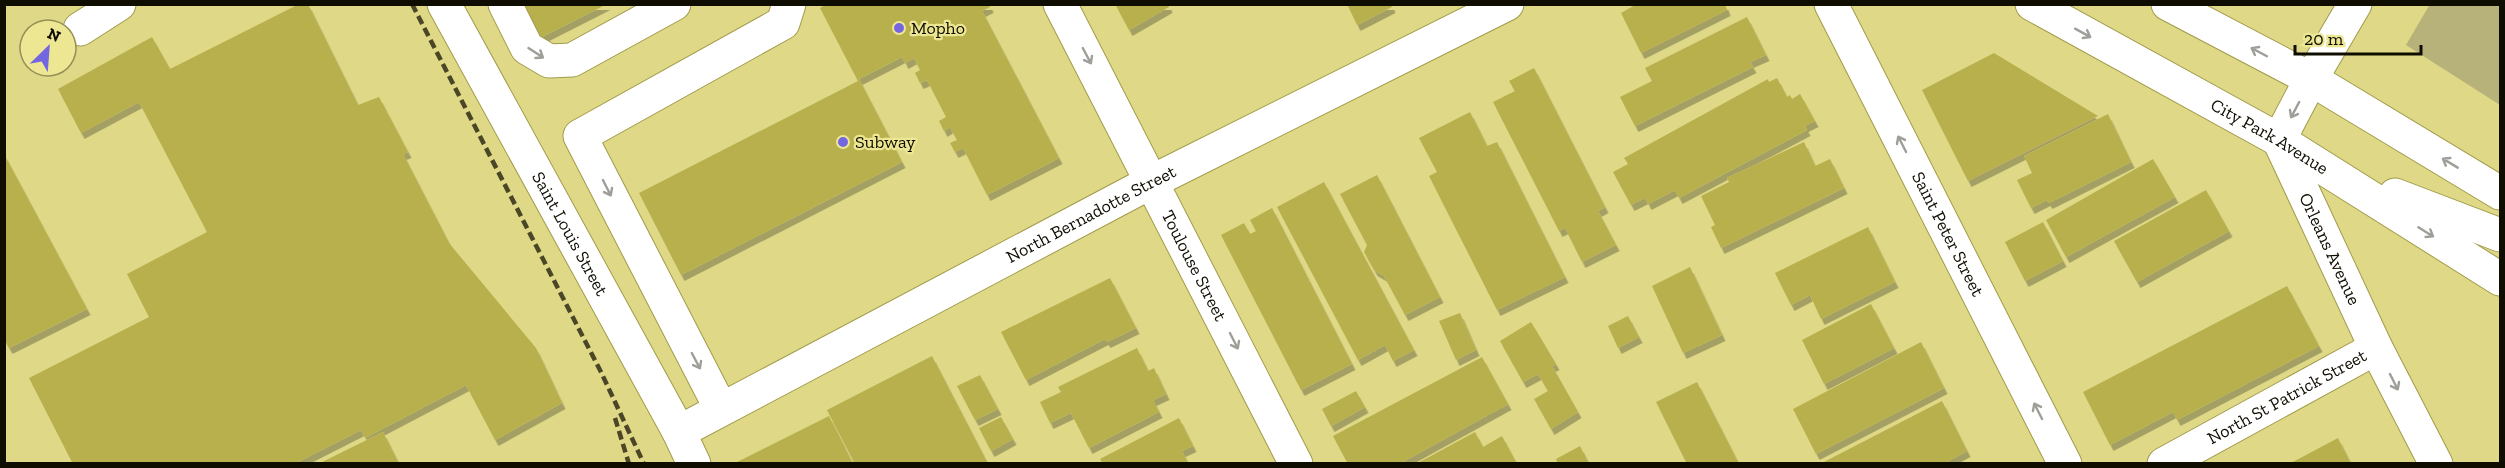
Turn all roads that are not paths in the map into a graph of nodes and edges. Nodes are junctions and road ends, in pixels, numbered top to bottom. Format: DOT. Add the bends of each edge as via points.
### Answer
graph roads {
  1 [pos="119,4"];
  2 [pos="444,4"];
  3 [pos="505,4"];
  4 [pos="674,4"];
  5 [pos="789,4"];
  6 [pos="1060,4"];
  7 [pos="1507,4"];
  8 [pos="1831,4"];
  9 [pos="2032,4"];
  10 [pos="2168,4"];
  11 [pos="2355,4"];
  12 [pos="80,29"];
  13 [pos="2311,79"];
  14 [pos="2279,140"];
  15 [pos="2323,167"];
  16 [pos="1153,181"];
  17 [pos="2500,193"];
  18 [pos="2500,235"];
  19 [pos="2500,279"];
  20 [pos="2376,348"];
  21 [pos="722,409"];
  22 [pos="679,432"];
  23 [pos="694,464"];
  24 [pos="1296,464"];
  25 [pos="2065,464"];
  26 [pos="2164,464"];
  27 [pos="2436,464"];
  1 -- 12 [label="street"];
  2 -- 22 [label="street, Saint Louis Street"];
  3 -- 4 [label="street, one-way" via="527,48 549,61 572,60"];
  5 -- 21 [label="street, one-way" via="783,23 580,136"];
  6 -- 16 [label="street, Toulouse Street, one-way"];
  7 -- 16 [label="street, North Bernadotte Street"];
  25 -- 8 [label="street, Saint Peter Street, one-way"];
  9 -- 14 [label="street, City Park Avenue, one-way"];
  13 -- 10 [label="street, one-way"];
  11 -- 13 [label="street"];
  13 -- 14 [label="street, one-way"];
  17 -- 13 [label="street, one-way"];
  14 -- 15 [label="street, City Park Avenue"];
  14 -- 20 [label="street, Orleans Avenue"];
  15 -- 18 [label="street"];
  15 -- 19 [label="street, City Park Avenue, one-way"];
  16 -- 21 [label="street, North Bernadotte Street"];
  16 -- 24 [label="street, Toulouse Street, one-way"];
  20 -- 26 [label="street, North St Patrick Street"];
  20 -- 27 [label="street, Orleans Avenue, one-way"];
  21 -- 22 [label="street, North Bernadotte Street"];
  22 -- 23 [label="street, Saint Louis Street"];
}
